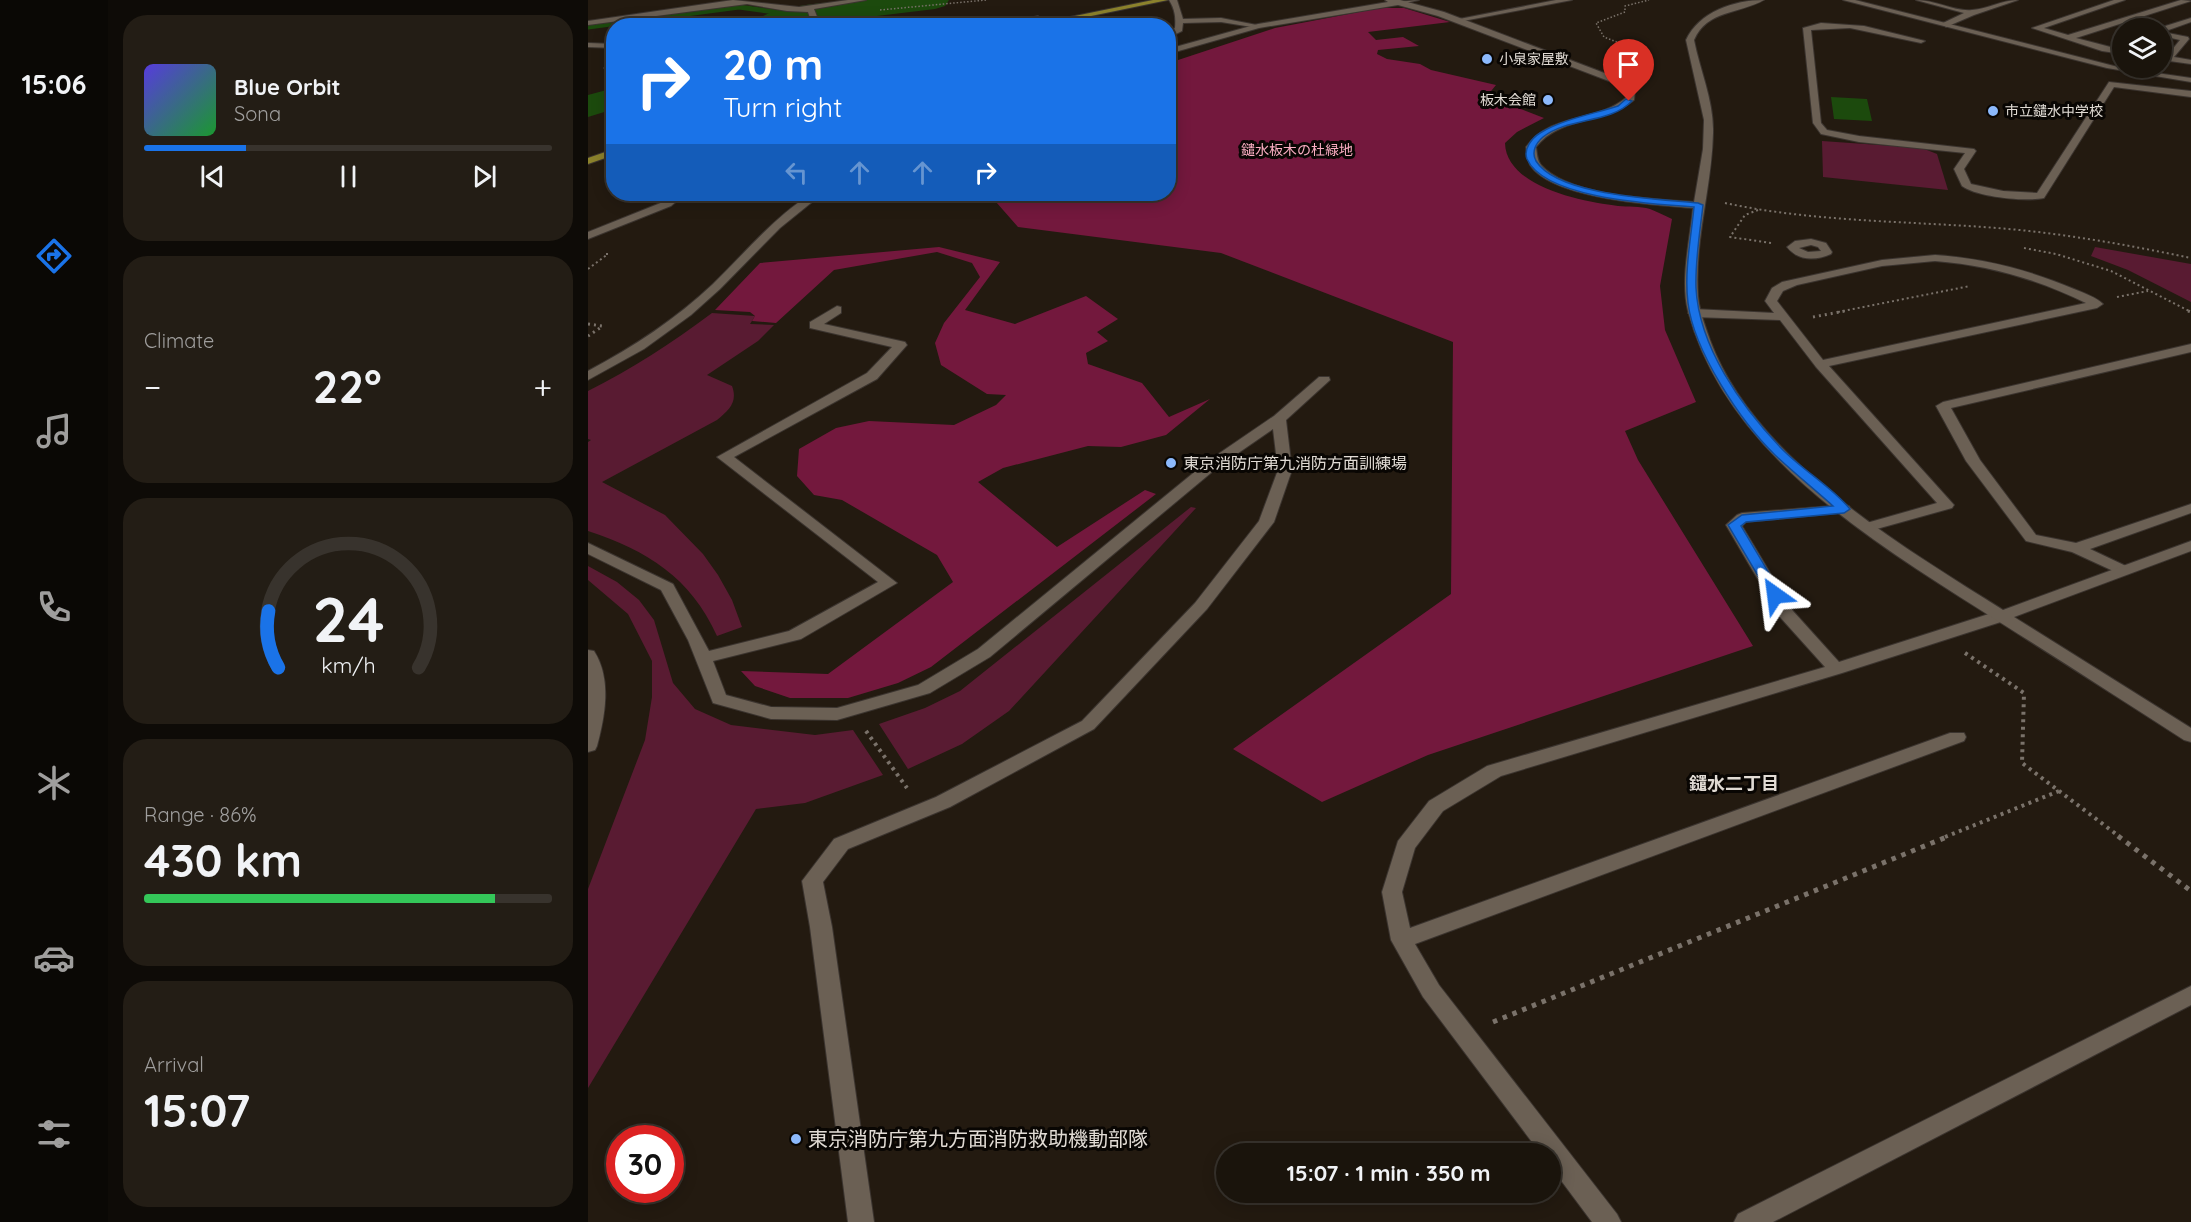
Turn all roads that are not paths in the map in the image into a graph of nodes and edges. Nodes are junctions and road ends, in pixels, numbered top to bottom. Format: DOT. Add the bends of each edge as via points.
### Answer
graph roads {
  1 [pos="737,0"];
  2 [pos="862,0"];
  3 [pos="1134,0"];
  4 [pos="1164,0"];
  5 [pos="1173,0"];
  6 [pos="1389,0"];
  7 [pos="1415,0"];
  8 [pos="1568,0"];
  9 [pos="1760,0"];
  10 [pos="1847,0"];
  11 [pos="1920,0"];
  12 [pos="2014,0"];
  13 [pos="2121,0"];
  14 [pos="2188,0"];
  15 [pos="746,2"];
  16 [pos="1400,2"];
  17 [pos="797,9"];
  18 [pos="1971,12"];
  19 [pos="626,18"];
  20 [pos="814,18"];
  21 [pos="1042,18"];
  22 [pos="1071,18"];
  23 [pos="1458,20"];
  24 [pos="2191,20"];
  25 [pos="606,21"];
  26 [pos="1180,21"];
  27 [pos="588,23"];
  28 [pos="2180,24"];
  29 [pos="1946,25"];
  30 [pos="1258,26"];
  31 [pos="2191,26"];
  32 [pos="2172,28"];
  33 [pos="1176,31"];
  34 [pos="2172,35"];
  35 [pos="2068,38"];
  36 [pos="1921,41"];
  37 [pos="588,45"];
  38 [pos="606,46"];
  39 [pos="2112,48"];
  40 [pos="1176,50"];
  41 [pos="2105,50"];
  42 [pos="2112,51"];
  43 [pos="2172,51"];
  44 [pos="2079,59"];
  45 [pos="2172,59"];
  46 [pos="2191,62"];
  47 [pos="2191,80"];
  48 [pos="2191,94"];
  49 [pos="606,145"];
  50 [pos="588,151"];
  51 [pos="606,155"];
  52 [pos="588,161"];
  53 [pos="671,201"];
  54 [pos="806,201"];
  55 [pos="1698,205"];
  56 [pos="588,236"];
  57 [pos="1820,255"];
  58 [pos="1848,271"];
  59 [pos="837,310"];
  60 [pos="1695,313"];
  61 [pos="1782,317"];
  62 [pos="2191,348"];
  63 [pos="1820,364"];
  64 [pos="588,376"];
  65 [pos="1324,380"];
  66 [pos="1279,419"];
  67 [pos="2191,508"];
  68 [pos="1844,509"];
  69 [pos="1868,527"];
  70 [pos="2191,546"];
  71 [pos="588,548"];
  72 [pos="2078,548"];
  73 [pos="2122,570"];
  74 [pos="2001,616"];
  75 [pos="588,655"];
  76 [pos="703,658"];
  77 [pos="1836,669"];
  78 [pos="2191,736"];
  79 [pos="1957,737"];
  80 [pos="588,746"];
  81 [pos="1402,940"];
  82 [pos="2191,995"];
  83 [pos="861,1222"];
  84 [pos="1608,1222"];
  85 [pos="1747,1222"];
  1 -- 15 [label="street"];
  2 -- 17 [label="street"];
  3 -- 21 [label="main road"];
  4 -- 22 [label="main road"];
  5 -- 26 [label="street"];
  6 -- 16 [label="street"];
  7 -- 16 [label="street"];
  8 -- 23 [label="street"];
  9 -- 55 [label="street" via="1714,15 1692,33 1691,47 1707,103 1709,133"];
  10 -- 29 [label="street"];
  11 -- 18 [label="street"];
  12 -- 18 [label="street"];
  13 -- 35 [label="street" via="2036,28"];
  14 -- 35 [label="street"];
  15 -- 17 [label="street"];
  15 -- 19 [label="street"];
  16 -- 23 [label="street"];
  16 -- 30 [label="street"];
  17 -- 20 [label="street" via="811,10"];
  18 -- 29 [label="street"];
  23 -- 55 [label="street" via="1600,73 1625,84 1630,91 1631,98 1621,107 1541,135 1530,147 1534,165 1554,180 1597,194"];
  24 -- 28 [label="street"];
  25 -- 27 [label="street"];
  26 -- 30 [label="street" via="1221,20"];
  26 -- 33 [label="street"];
  28 -- 31 [label="street"];
  28 -- 32 [label="street"];
  29 -- 44 [label="street"];
  30 -- 40 [label="street"];
  34 -- 43 [label="street" via="2185,39"];
  35 -- 41 [label="street"];
  36 -- 48 [label="street" via="1836,25 1807,28 1817,123 1824,132 1858,139 1971,151 1959,169 1967,186 1984,192 2040,196 2112,84"];
  37 -- 38 [label="street"];
  39 -- 41 [label="street"];
  41 -- 42 [label="street"];
  41 -- 44 [label="street"];
  44 -- 47 [label="street"];
  45 -- 46 [label="street"];
  49 -- 50 [label="main road"];
  51 -- 52 [label="main road"];
  53 -- 56 [label="street"];
  54 -- 64 [label="street" via="781,218 686,314 654,338"];
  55 -- 60 [label="street" via="1691,285"];
  57 -- 58 [label="street"];
  58 -- 61 [label="street" via="1780,286 1772,301"];
  58 -- 63 [label="street" via="1926,258 1965,261 2050,281 2097,304"];
  59 -- 76 [label="street" via="814,325 901,345 872,376 724,457 889,583 795,635"];
  60 -- 61 [label="street"];
  60 -- 68 [label="street" via="1715,365 1750,418 1778,451"];
  61 -- 63 [label="street"];
  62 -- 72 [label="street" via="1943,406 1973,461 2031,538"];
  63 -- 69 [label="street" via="1947,505"];
  65 -- 66 [label="street"];
  66 -- 76 [label="street" via="1213,464 984,653 924,689 837,714 771,713 719,699"];
  66 -- 83 [label="street" via="1285,470 1266,522 1201,606 1088,725 943,802 841,844 812,881"];
  67 -- 72 [label="street"];
  68 -- 69 [label="street"];
  68 -- 77 [label="street" via="1742,518 1734,525 1786,613"];
  69 -- 74 [label="street"];
  70 -- 73 [label="street"];
  71 -- 76 [label="street" via="667,587"];
  72 -- 73 [label="street"];
  73 -- 74 [label="street"];
  74 -- 77 [label="street"];
  74 -- 78 [label="street"];
  75 -- 80 [label="street" via="597,680 596,714"];
  77 -- 81 [label="street" via="1494,771 1436,806 1404,846 1392,892"];
  79 -- 81 [label="street"];
  81 -- 84 [label="street" via="1431,991"];
  82 -- 85 [label="street"];
}
